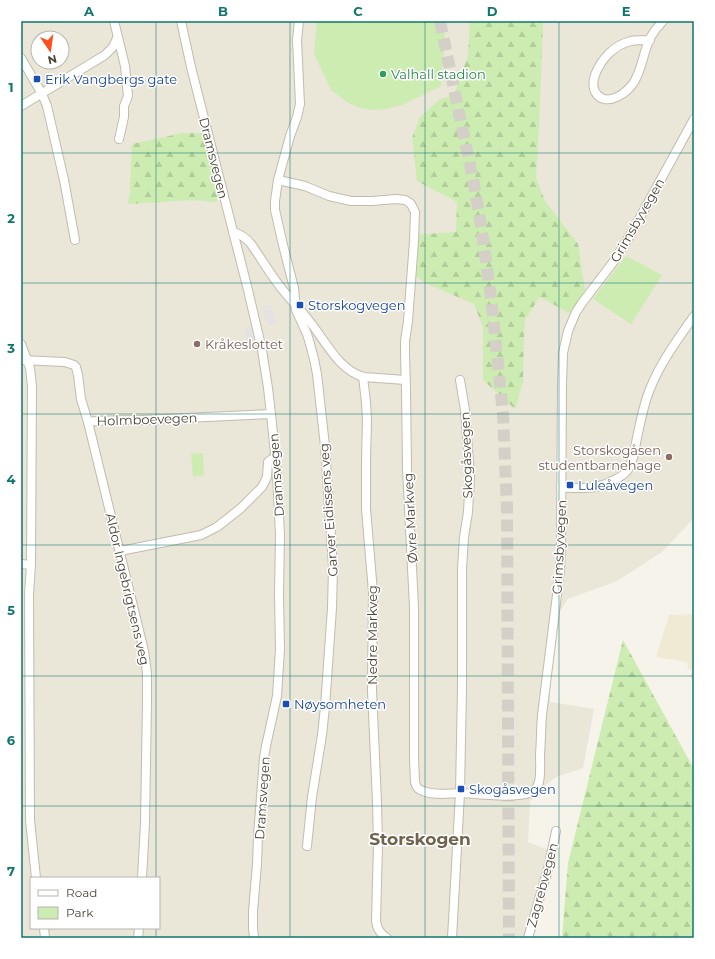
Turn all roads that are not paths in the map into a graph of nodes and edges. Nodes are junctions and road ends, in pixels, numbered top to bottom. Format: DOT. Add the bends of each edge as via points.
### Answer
graph roads {
  1 [pos="114,21"];
  2 [pos="181,21"];
  3 [pos="299,21"];
  4 [pos="663,21"];
  5 [pos="117,38"];
  6 [pos="650,40"];
  7 [pos="21,58"];
  8 [pos="42,94"];
  9 [pos="21,106"];
  10 [pos="694,119"];
  11 [pos="119,139"];
  12 [pos="278,180"];
  13 [pos="233,232"];
  14 [pos="75,240"];
  15 [pos="295,304"];
  16 [pos="694,316"];
  17 [pos="21,344"];
  18 [pos="24,360"];
  19 [pos="363,377"];
  20 [pos="405,380"];
  21 [pos="460,380"];
  22 [pos="271,414"];
  23 [pos="88,422"];
  24 [pos="275,458"];
  25 [pos="561,488"];
  26 [pos="120,551"];
  27 [pos="21,564"];
  28 [pos="31,565"];
  29 [pos="460,793"];
  30 [pos="556,831"];
  31 [pos="308,846"];
  32 [pos="36,877"];
  33 [pos="142,877"];
  34 [pos="254,938"];
  35 [pos="387,938"];
  36 [pos="452,938"];
  37 [pos="528,938"];
  1 -- 5 [label="street"];
  2 -- 13 [label="street, Dramsvegen"];
  3 -- 12 [label="street, Garver Eidissens veg" via="297,40 300,104"];
  4 -- 6 [label="street"];
  5 -- 8 [label="street" via="105,55"];
  5 -- 11 [label="street" via="125,66 128,96"];
  6 -- 6 [label="street" via="631,86 613,99 600,98 594,90 594,76 608,54 632,41"];
  7 -- 8 [label="street"];
  8 -- 9 [label="street"];
  8 -- 14 [label="street" via="54,134"];
  10 -- 25 [label="street, Grimsbyvegen" via="632,232 614,261 582,302 568,331 562,372"];
  12 -- 15 [label="street, Garver Eidissens veg" via="276,210 294,288"];
  12 -- 20 [label="street, Øvre Markveg" via="344,200 401,199 411,204 415,222 405,341"];
  13 -- 15 [label="street" via="240,234 251,244 285,294"];
  13 -- 22 [label="street, Dramsvegen" via="262,350"];
  15 -- 19 [label="street" via="337,358 349,370"];
  15 -- 31 [label="street, Garver Eidissens veg" via="298,317 307,334 317,374 325,446 333,567 325,707"];
  16 -- 25 [label="street" via="667,356 650,390 628,470 615,480 594,488"];
  17 -- 18 [label="street"];
  18 -- 23 [label="street, Holmboevegen" via="65,362 74,365"];
  18 -- 28 [label="street" via="31,373 32,386"];
  19 -- 20 [label="street"];
  19 -- 35 [label="street, Nedre Markveg" via="367,420 366,508 373,592 372,690 378,809 376,921 379,932"];
  20 -- 29 [label="street, Øvre Markveg" via="414,607 415,782 419,789 428,793"];
  21 -- 29 [label="street, Skogåsvegen" via="470,476 462,569"];
  22 -- 23 [label="street, Holmboevegen"];
  22 -- 24 [label="street, Dramsvegen"];
  23 -- 26 [label="street, Aldor Ingebrigtsens veg"];
  24 -- 26 [label="street" via="268,462 267,477 262,487 217,527 201,535"];
  24 -- 34 [label="street, Dramsvegen" via="280,535 280,649 277,696 264,758 253,911"];
  25 -- 29 [label="street, Grimsbyvegen" via="560,570 542,715 538,785 532,792 524,794 500,796"];
  26 -- 33 [label="street, Aldor Ingebrigtsens veg" via="144,650 148,683"];
  27 -- 28 [label="street"];
  28 -- 32 [label="street" via="30,820"];
  29 -- 36 [label="street, Skogåsvegen"];
  30 -- 37 [label="street, Zagrebvegen"];
}
